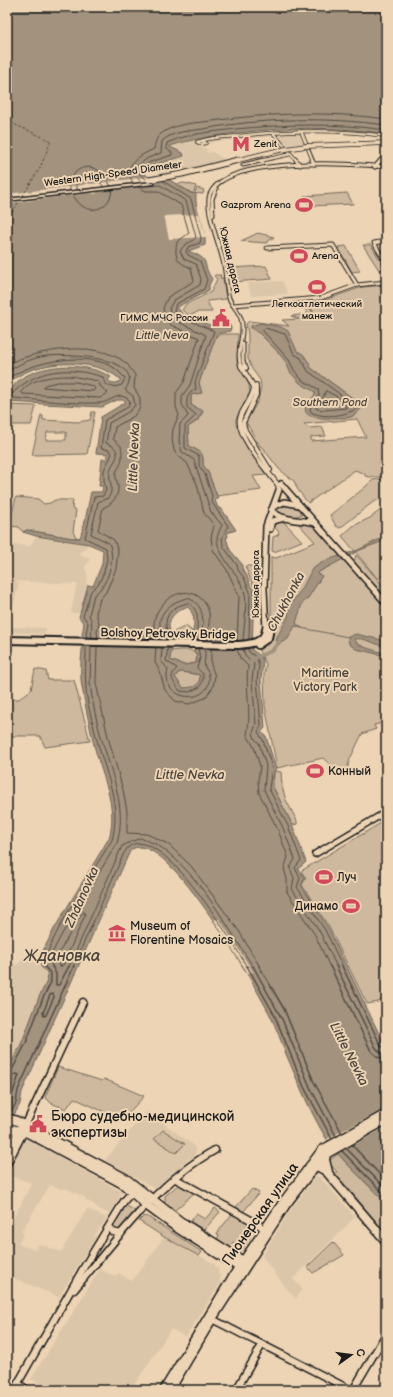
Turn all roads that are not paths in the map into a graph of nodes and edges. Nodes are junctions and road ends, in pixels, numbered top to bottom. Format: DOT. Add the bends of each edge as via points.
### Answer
graph roads {
  1 [pos="301,131"];
  2 [pos="273,132"];
  3 [pos="386,136"];
  4 [pos="203,141"];
  5 [pos="386,144"];
  6 [pos="291,154"];
  7 [pos="386,154"];
  8 [pos="313,163"];
  9 [pos="300,164"];
  10 [pos="375,166"];
  11 [pos="386,168"];
  12 [pos="254,170"];
  13 [pos="7,199"];
  14 [pos="386,241"];
  15 [pos="267,248"];
  16 [pos="386,263"];
  17 [pos="386,282"];
  18 [pos="357,286"];
  19 [pos="234,305"];
  20 [pos="281,484"];
  21 [pos="280,490"];
  22 [pos="300,506"];
  23 [pos="272,509"];
  24 [pos="305,512"];
  25 [pos="287,518"];
  26 [pos="315,523"];
  27 [pos="386,603"];
  28 [pos="7,641"];
  29 [pos="252,645"];
  30 [pos="386,812"];
  31 [pos="315,854"];
  32 [pos="83,1002"];
  33 [pos="386,1114"];
  34 [pos="7,1118"];
  35 [pos="386,1120"];
  36 [pos="18,1129"];
  37 [pos="333,1146"];
  38 [pos="215,1150"];
  39 [pos="7,1152"];
  40 [pos="324,1156"];
  41 [pos="7,1162"];
  42 [pos="314,1166"];
  43 [pos="329,1175"];
  44 [pos="176,1179"];
  45 [pos="135,1189"];
  46 [pos="149,1202"];
  47 [pos="109,1227"];
  48 [pos="265,1230"];
  49 [pos="121,1234"];
  50 [pos="386,1241"];
  51 [pos="243,1265"];
  52 [pos="69,1296"];
  53 [pos="210,1318"];
  54 [pos="386,1334"];
  55 [pos="262,1345"];
  56 [pos="18,1383"];
  57 [pos="14,1390"];
  58 [pos="27,1390"];
  59 [pos="164,1390"];
  60 [pos="171,1390"];
  61 [pos="236,1390"];
  62 [pos="352,1390"];
  1 -- 2 [label="street"];
  1 -- 3 [label="street"];
  1 -- 8 [label="street"];
  2 -- 4 [label="street"];
  2 -- 6 [label="street"];
  5 -- 13 [label="highway, Western High-Speed Diameter, bridge" via="286,152 165,181"];
  6 -- 9 [label="street"];
  6 -- 12 [label="street" via="243,165"];
  7 -- 10 [label="street"];
  8 -- 9 [label="street, Южная дорога"];
  8 -- 10 [label="street, Южная дорога"];
  9 -- 12 [label="street, Южная дорога"];
  10 -- 11 [label="street, Южная дорога"];
  12 -- 19 [label="street, Южная дорога" via="220,182 211,191 209,200 229,297"];
  14 -- 16 [label="street" via="374,243"];
  15 -- 18 [label="street" via="330,245 335,247"];
  17 -- 18 [label="street"];
  18 -- 19 [label="street" via="321,298"];
  19 -- 20 [label="street, Южная дорога" via="244,319 243,363 257,388 243,420 244,428"];
  19 -- 21 [label="street, Южная дорога" via="242,321 239,361 254,389 240,418 240,425 254,452"];
  20 -- 22 [label="street"];
  21 -- 23 [label="street, Южная дорога"];
  22 -- 23 [label="street" via="284,502"];
  22 -- 24 [label="street"];
  23 -- 25 [label="street" via="276,515"];
  23 -- 29 [label="street, Южная дорога" via="266,526 266,631 261,639"];
  24 -- 25 [label="street" via="300,516"];
  24 -- 26 [label="street"];
  25 -- 26 [label="street"];
  25 -- 29 [label="street, Южная дорога" via="272,521 270,524 269,634 263,643"];
  26 -- 27 [label="street"];
  28 -- 29 [label="street, Bolshoy Petrovsky Bridge"];
  30 -- 31 [label="street"];
  32 -- 36 [label="street"];
  33 -- 37 [label="street"];
  34 -- 36 [label="street" via="17,1121"];
  35 -- 37 [label="street"];
  36 -- 39 [label="street"];
  36 -- 41 [label="street"];
  36 -- 45 [label="street"];
  37 -- 40 [label="street"];
  37 -- 42 [label="street" via="322,1150"];
  38 -- 44 [label="street" via="197,1160"];
  40 -- 42 [label="street"];
  40 -- 43 [label="street"];
  42 -- 43 [label="street"];
  42 -- 48 [label="street, Пионерская улица"];
  42 -- 51 [label="street, Пионерская улица"];
  43 -- 50 [label="street"];
  44 -- 46 [label="street"];
  44 -- 48 [label="street"];
  45 -- 46 [label="street"];
  45 -- 47 [label="street" via="124,1201"];
  46 -- 49 [label="street"];
  46 -- 51 [label="street"];
  47 -- 49 [label="street" via="113,1232"];
  47 -- 52 [label="street"];
  48 -- 51 [label="street, Пионерская улица"];
  49 -- 52 [label="street"];
  51 -- 53 [label="street, Пионерская улица"];
  52 -- 56 [label="street"];
  53 -- 55 [label="street"];
  53 -- 59 [label="street, Пионерская улица"];
  53 -- 60 [label="street, Пионерская улица"];
  54 -- 62 [label="street"];
  55 -- 61 [label="street"];
  55 -- 62 [label="street"];
  56 -- 57 [label="street"];
  56 -- 58 [label="street"];
}
